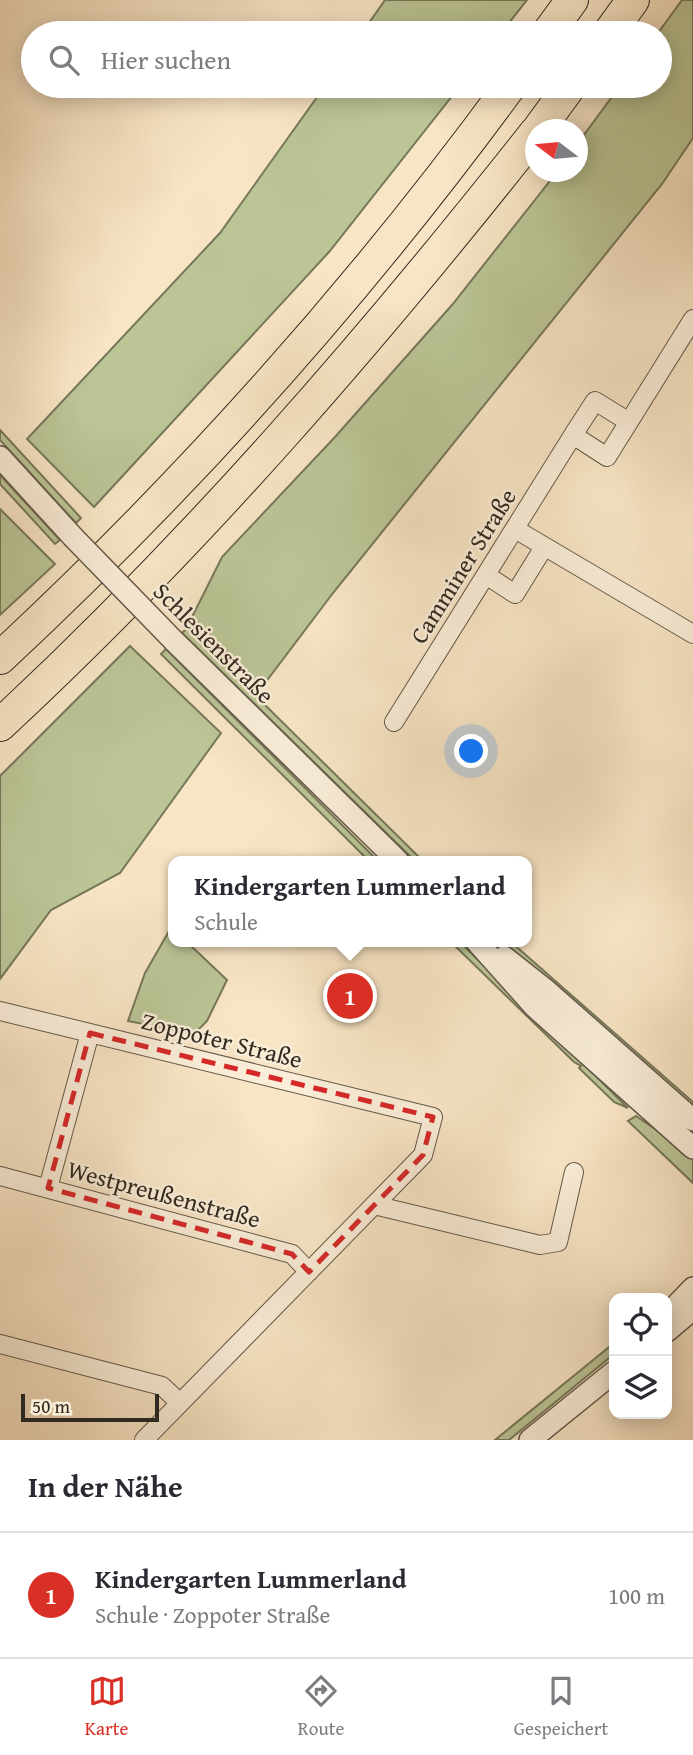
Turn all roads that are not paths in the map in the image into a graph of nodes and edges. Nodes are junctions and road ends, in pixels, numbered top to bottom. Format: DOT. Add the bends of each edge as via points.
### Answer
graph roads {
  1 [pos="572,0"];
  2 [pos="633,0"];
  3 [pos="557,21"];
  4 [pos="618,21"];
  5 [pos="500,98"];
  6 [pos="561,98"];
  7 [pos="546,119"];
  8 [pos="525,146"];
  9 [pos="693,319"];
  10 [pos="629,422"];
  11 [pos="573,435"];
  12 [pos="0,457"];
  13 [pos="515,529"];
  14 [pos="544,547"];
  15 [pos="486,575"];
  16 [pos="693,634"];
  17 [pos="0,657"];
  18 [pos="394,722"];
  19 [pos="0,725"];
  20 [pos="393,856"];
  21 [pos="481,947"];
  22 [pos="490,947"];
  23 [pos="0,1013"];
  24 [pos="90,1033"];
  25 [pos="693,1120"];
  26 [pos="693,1148"];
  27 [pos="574,1172"];
  28 [pos="0,1176"];
  29 [pos="48,1188"];
  30 [pos="374,1205"];
  31 [pos="309,1272"];
  32 [pos="693,1288"];
  33 [pos="693,1309"];
  34 [pos="672,1310"];
  35 [pos="672,1327"];
  36 [pos="0,1344"];
  37 [pos="609,1370"];
  38 [pos="609,1376"];
  39 [pos="180,1403"];
  40 [pos="572,1405"];
  41 [pos="144,1440"];
  42 [pos="530,1440"];
  1 -- 3 [label="highway"];
  2 -- 4 [label="highway"];
  5 -- 17 [label="highway" via="344,295 199,462"];
  6 -- 7 [label="highway"];
  8 -- 19 [label="highway" via="374,333 228,499 85,646"];
  9 -- 10 [label="street"];
  10 -- 11 [label="street, Camminer Straße" via="595,401"];
  10 -- 11 [label="street" via="607,457"];
  11 -- 13 [label="street, Camminer Straße"];
  12 -- 20 [label="street, Schlesienstraße, bridge" via="174,641"];
  13 -- 14 [label="street"];
  13 -- 15 [label="street, Camminer Straße"];
  14 -- 15 [label="street" via="516,594"];
  14 -- 16 [label="street"];
  15 -- 18 [label="street, Camminer Straße"];
  21 -- 26 [label="street" via="535,1007"];
  22 -- 25 [label="street"];
  23 -- 24 [label="street, Zoppoter Straße"];
  24 -- 29 [label="street"];
  24 -- 30 [label="street, Zoppoter Straße" via="433,1117 423,1155"];
  27 -- 30 [label="street" via="558,1242 540,1245"];
  28 -- 29 [label="street, Westpreußenstraße"];
  29 -- 31 [label="street, Westpreußenstraße" via="292,1254"];
  30 -- 31 [label="street"];
  31 -- 39 [label="street"];
  32 -- 34 [label="street"];
  33 -- 35 [label="street"];
  36 -- 39 [label="street" via="162,1386"];
  37 -- 40 [label="street"];
  38 -- 40 [label="street"];
  39 -- 41 [label="street"];
  40 -- 42 [label="street"];
}
